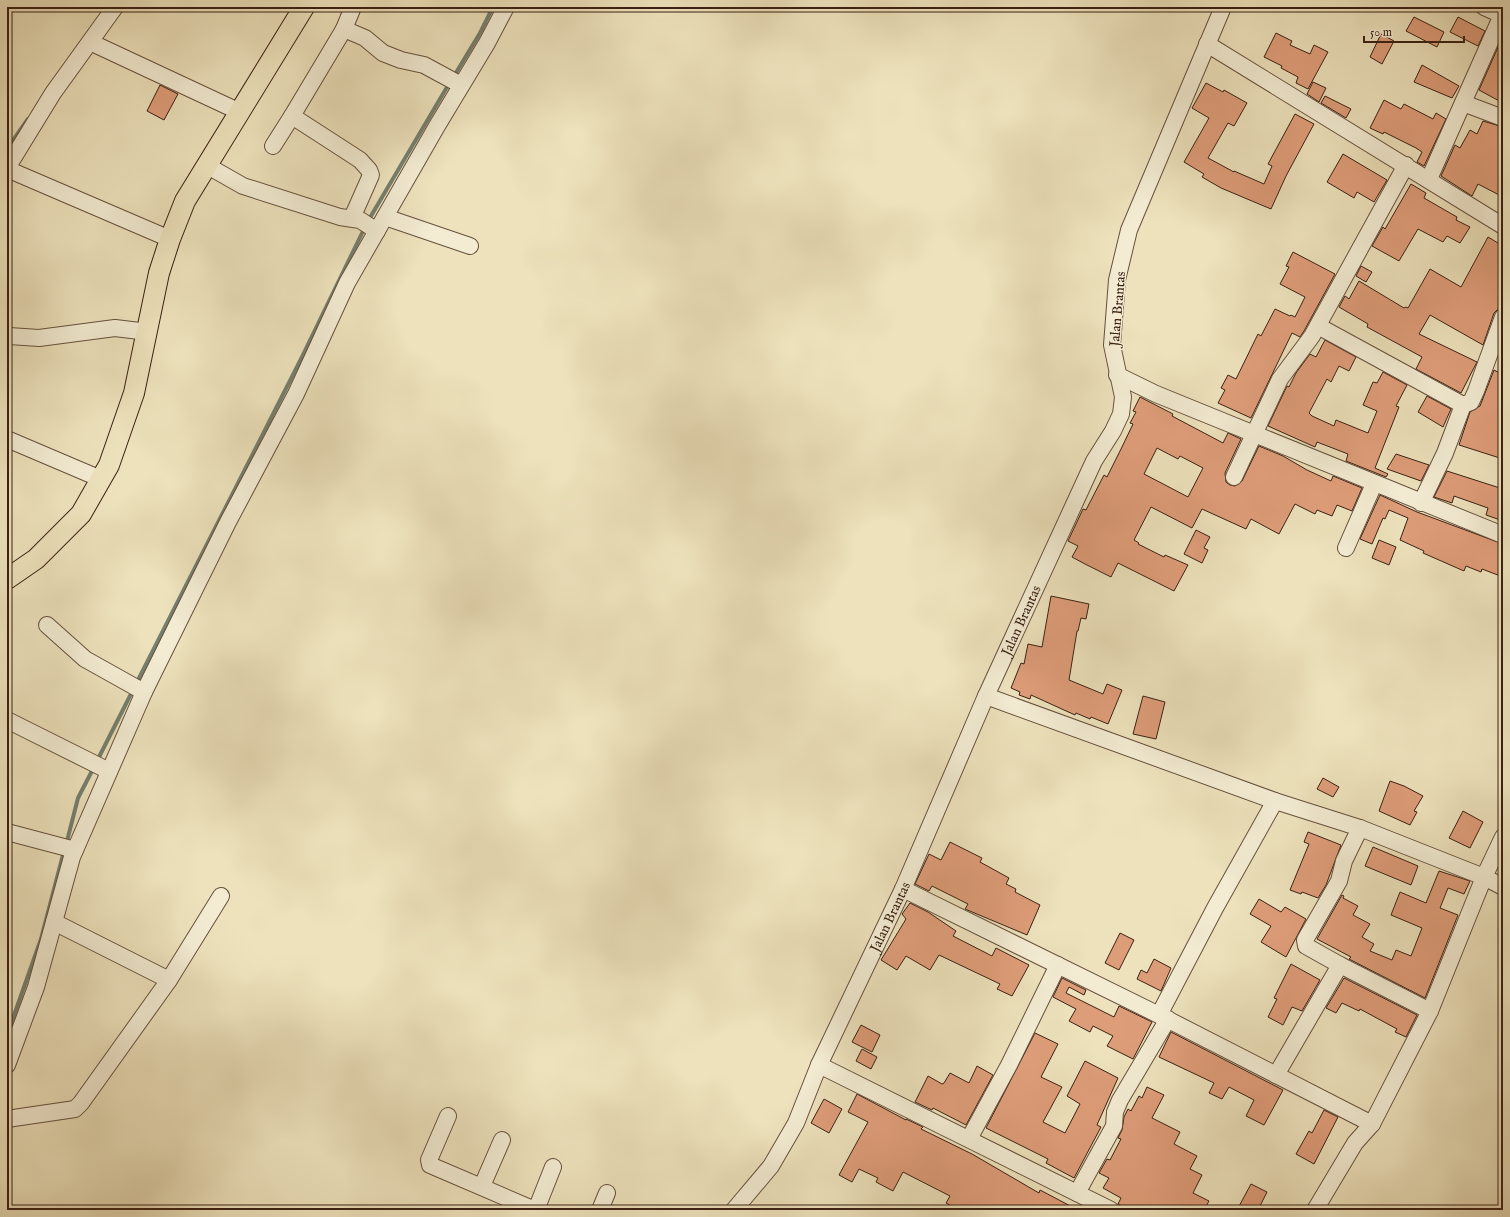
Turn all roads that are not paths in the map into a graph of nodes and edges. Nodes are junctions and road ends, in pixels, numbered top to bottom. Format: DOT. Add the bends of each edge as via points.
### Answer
graph roads {
  1 [pos="115,7"];
  2 [pos="303,7"];
  3 [pos="353,7"];
  4 [pos="506,7"];
  5 [pos="1223,7"];
  6 [pos="1484,7"];
  7 [pos="1503,14"];
  8 [pos="344,29"];
  9 [pos="90,42"];
  10 [pos="1207,44"];
  11 [pos="455,82"];
  12 [pos="1463,103"];
  13 [pos="240,112"];
  14 [pos="292,116"];
  15 [pos="1503,118"];
  16 [pos="273,146"];
  17 [pos="1406,164"];
  18 [pos="7,168"];
  19 [pos="213,169"];
  20 [pos="1429,179"];
  21 [pos="385,217"];
  22 [pos="365,224"];
  23 [pos="1503,226"];
  24 [pos="170,238"];
  25 [pos="470,246"];
  26 [pos="1503,316"];
  27 [pos="1318,326"];
  28 [pos="148,332"];
  29 [pos="9,336"];
  30 [pos="1117,375"];
  31 [pos="1463,405"];
  32 [pos="1254,434"];
  33 [pos="7,439"];
  34 [pos="1234,477"];
  35 [pos="102,479"];
  36 [pos="1374,484"];
  37 [pos="1421,502"];
  38 [pos="1503,535"];
  39 [pos="1346,548"];
  40 [pos="7,579"];
  41 [pos="47,625"];
  42 [pos="138,688"];
  43 [pos="986,696"];
  44 [pos="7,720"];
  45 [pos="99,766"];
  46 [pos="1275,801"];
  47 [pos="1360,828"];
  48 [pos="7,832"];
  49 [pos="1503,837"];
  50 [pos="68,848"];
  51 [pos="1484,876"];
  52 [pos="1503,887"];
  53 [pos="903,889"];
  54 [pos="221,896"];
  55 [pos="54,922"];
  56 [pos="1058,965"];
  57 [pos="1340,965"];
  58 [pos="169,980"];
  59 [pos="1430,1011"];
  60 [pos="1163,1017"];
  61 [pos="7,1065"];
  62 [pos="819,1065"];
  63 [pos="1276,1075"];
  64 [pos="448,1116"];
  65 [pos="7,1119"];
  66 [pos="1372,1124"];
  67 [pos="969,1139"];
  68 [pos="502,1140"];
  69 [pos="553,1167"];
  70 [pos="482,1186"];
  71 [pos="607,1193"];
  72 [pos="1077,1193"];
  73 [pos="505,1204"];
  74 [pos="536,1210"];
  75 [pos="600,1210"];
  76 [pos="734,1210"];
  77 [pos="1111,1210"];
  78 [pos="1315,1210"];
  1 -- 9 [label="street"];
  2 -- 13 [label="main road"];
  3 -- 8 [label="street"];
  4 -- 11 [label="street" via="487,43"];
  5 -- 10 [label="street, Jalan Brantas"];
  6 -- 7 [label="street"];
  7 -- 12 [label="street"];
  8 -- 11 [label="street" via="365,38 384,53 424,65"];
  8 -- 14 [label="street"];
  9 -- 13 [label="street"];
  9 -- 18 [label="street" via="53,93"];
  10 -- 17 [label="street"];
  10 -- 30 [label="street, Jalan Brantas" via="1129,230 1117,280 1112,345"];
  11 -- 21 [label="street"];
  12 -- 15 [label="street"];
  12 -- 20 [label="street"];
  13 -- 19 [label="main road"];
  14 -- 16 [label="street"];
  14 -- 22 [label="street" via="350,152 369,170"];
  17 -- 20 [label="street"];
  17 -- 27 [label="street"];
  18 -- 24 [label="street"];
  19 -- 22 [label="street" via="243,186"];
  19 -- 24 [label="main road" via="185,201"];
  20 -- 23 [label="street"];
  21 -- 22 [label="street"];
  21 -- 25 [label="street"];
  22 -- 42 [label="street" via="347,283 296,394"];
  24 -- 28 [label="main road" via="159,273"];
  26 -- 31 [label="street" via="1476,391 1471,402"];
  27 -- 31 [label="street"];
  27 -- 32 [label="street" via="1280,380"];
  28 -- 29 [label="street" via="115,328 39,338"];
  28 -- 35 [label="main road" via="134,394"];
  30 -- 32 [label="street" via="1156,394"];
  30 -- 43 [label="street, Jalan Brantas" via="1123,397 1121,414 1094,461"];
  31 -- 37 [label="street" via="1445,453"];
  32 -- 34 [label="street"];
  32 -- 36 [label="street"];
  33 -- 35 [label="street"];
  35 -- 40 [label="main road" via="81,514 36,559"];
  36 -- 37 [label="street"];
  36 -- 39 [label="street"];
  37 -- 38 [label="street"];
  41 -- 42 [label="street" via="85,659"];
  42 -- 45 [label="street"];
  43 -- 46 [label="street"];
  43 -- 53 [label="street, Jalan Brantas"];
  44 -- 45 [label="street"];
  45 -- 50 [label="street"];
  46 -- 47 [label="street"];
  46 -- 60 [label="street" via="1215,908"];
  47 -- 51 [label="street"];
  47 -- 57 [label="street" via="1344,861 1340,881 1305,940 1306,946"];
  48 -- 50 [label="street"];
  49 -- 51 [label="street"];
  50 -- 55 [label="street"];
  51 -- 52 [label="street"];
  51 -- 59 [label="street"];
  53 -- 56 [label="street"];
  53 -- 62 [label="street, Jalan Brantas"];
  54 -- 58 [label="street"];
  55 -- 58 [label="street"];
  55 -- 61 [label="street" via="36,987"];
  56 -- 60 [label="street"];
  56 -- 67 [label="street"];
  57 -- 59 [label="street"];
  57 -- 63 [label="street"];
  58 -- 65 [label="street" via="75,1109"];
  59 -- 66 [label="street"];
  60 -- 63 [label="street"];
  60 -- 72 [label="street" via="1120,1100 1114,1126"];
  62 -- 67 [label="street"];
  62 -- 76 [label="street, Jalan Brantas" via="796,1123 771,1166"];
  63 -- 66 [label="street"];
  64 -- 70 [label="street" via="429,1163"];
  66 -- 78 [label="street" via="1356,1143"];
  67 -- 72 [label="street"];
  68 -- 70 [label="street"];
  69 -- 74 [label="street"];
  70 -- 73 [label="street"];
  71 -- 75 [label="street"];
  72 -- 77 [label="street"];
  73 -- 74 [label="street"];
}
